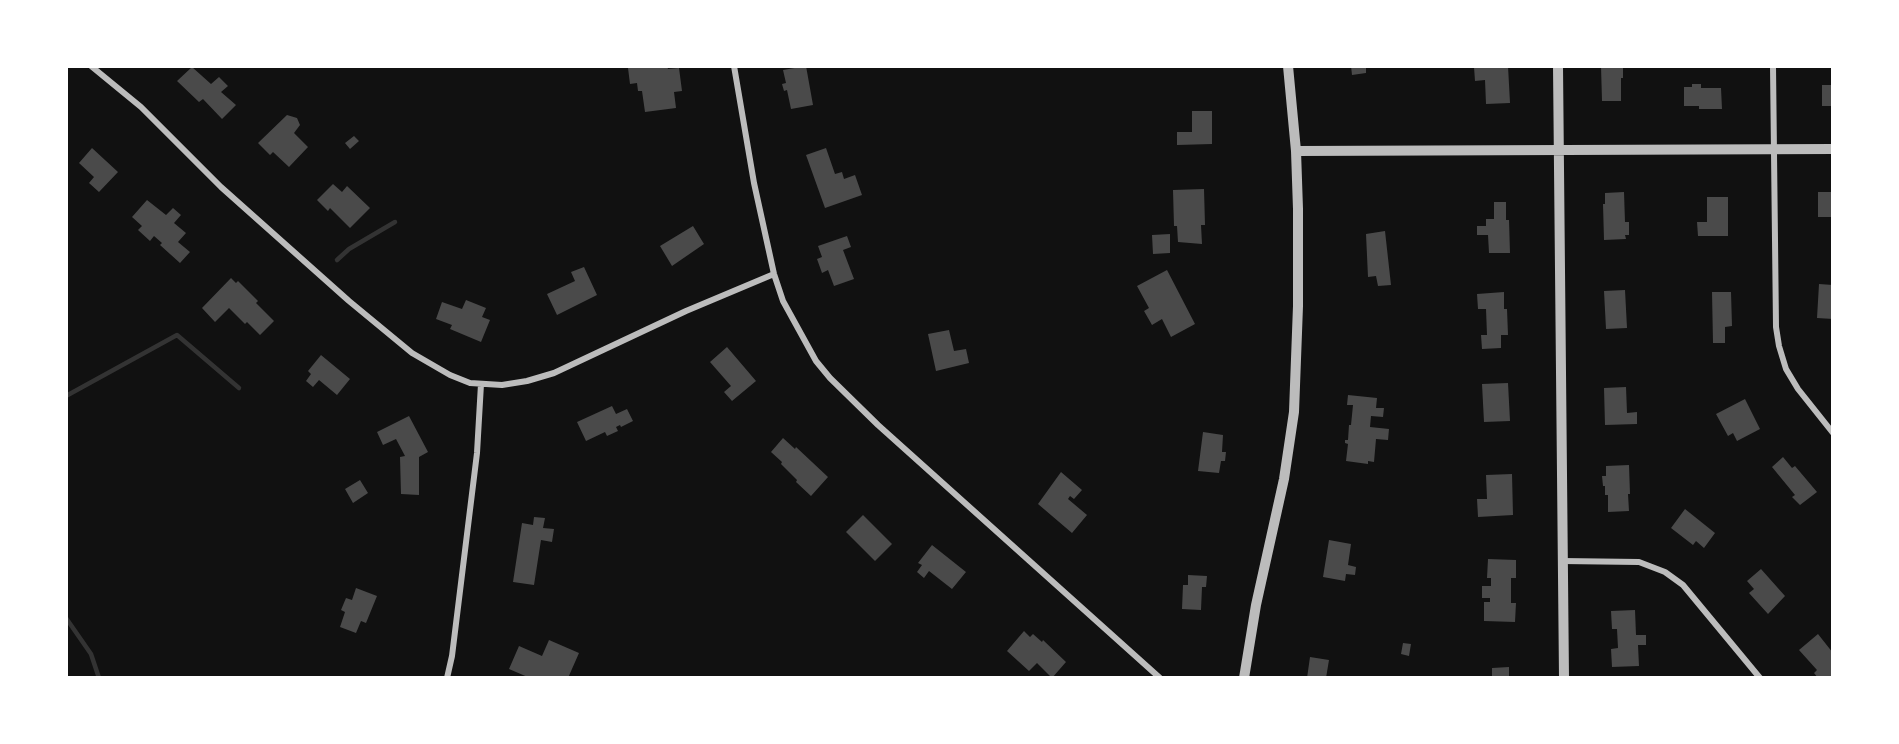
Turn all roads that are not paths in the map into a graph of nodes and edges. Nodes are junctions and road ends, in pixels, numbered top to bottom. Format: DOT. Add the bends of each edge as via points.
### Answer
graph roads {
  1 [pos="91,66"];
  2 [pos="734,66"];
  3 [pos="1288,66"];
  4 [pos="1558,66"];
  5 [pos="1773,66"];
  6 [pos="1773,149"];
  7 [pos="1833,149"];
  8 [pos="1559,150"];
  9 [pos="1296,151"];
  10 [pos="774,274"];
  11 [pos="481,384"];
  12 [pos="1833,433"];
  13 [pos="1562,561"];
  14 [pos="447,678"];
  15 [pos="1160,678"];
  16 [pos="1244,678"];
  17 [pos="1564,678"];
  18 [pos="1760,678"];
  1 -- 11 [label="street" via="141,107 230,195 412,353 450,375"];
  2 -- 10 [label="street"];
  3 -- 9 [label="street"];
  4 -- 8 [label="street"];
  5 -- 6 [label="street"];
  6 -- 7 [label="street"];
  6 -- 8 [label="street"];
  6 -- 12 [label="street" via="1779,346 1798,389"];
  8 -- 9 [label="street"];
  8 -- 13 [label="street"];
  9 -- 16 [label="street" via="1298,306 1294,412"];
  10 -- 11 [label="street" via="554,373 527,381"];
  10 -- 15 [label="street" via="796,326 830,378"];
  11 -- 14 [label="street" via="477,453"];
  13 -- 17 [label="street"];
  13 -- 18 [label="street" via="1639,562 1665,572 1683,585"];
}
